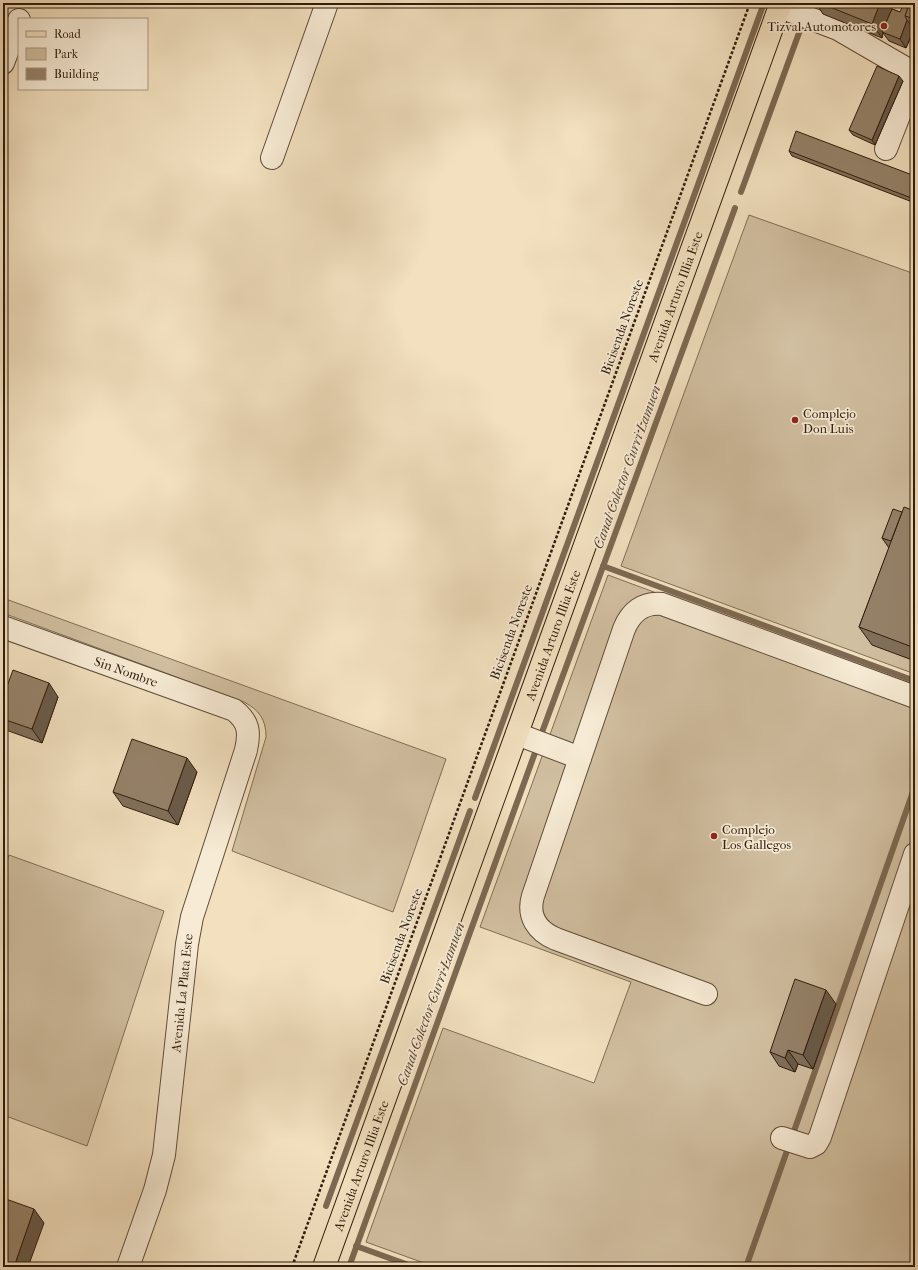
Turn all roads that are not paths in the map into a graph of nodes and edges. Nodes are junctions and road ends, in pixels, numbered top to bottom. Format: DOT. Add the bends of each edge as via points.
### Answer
graph roads {
  1 [pos="25,3"];
  2 [pos="327,3"];
  3 [pos="781,5"];
  4 [pos="19,18"];
  5 [pos="18,22"];
  6 [pos="3,63"];
  7 [pos="886,149"];
  8 [pos="272,158"];
  9 [pos="3,627"];
  10 [pos="915,697"];
  11 [pos="246,722"];
  12 [pos="517,734"];
  13 [pos="580,758"];
  14 [pos="915,854"];
  15 [pos="706,994"];
  16 [pos="782,1138"];
  17 [pos="128,1267"];
  18 [pos="324,1267"];
  1 -- 4 [label="street"];
  2 -- 8 [label="street"];
  3 -- 7 [label="street" via="838,29 907,69 911,85"];
  3 -- 12 [label="main road, Avenida Arturo Illia Este"];
  5 -- 6 [label="street"];
  9 -- 11 [label="street, Sin Nombre" via="234,710"];
  10 -- 13 [label="street" via="667,606 652,604 635,612 627,623"];
  11 -- 17 [label="street, Avenida La Plata Este" via="249,731 246,750 198,892 189,930 164,1156"];
  12 -- 13 [label="street"];
  12 -- 18 [label="main road, Avenida Arturo Illia Este"];
  13 -- 15 [label="street" via="532,902 531,910 535,923 556,939"];
  14 -- 16 [label="street" via="818,1141 813,1146 806,1147"];
}
